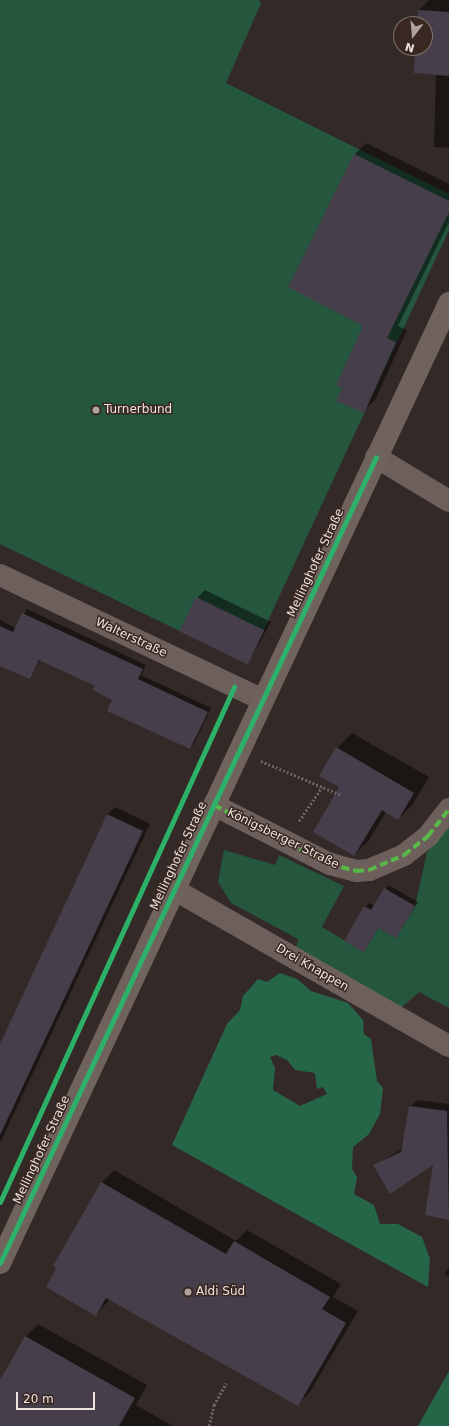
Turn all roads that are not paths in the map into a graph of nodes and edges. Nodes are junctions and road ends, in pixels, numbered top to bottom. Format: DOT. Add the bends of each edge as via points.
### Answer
graph roads {
  1 [pos="449,303"];
  2 [pos="376,457"];
  3 [pos="449,501"];
  4 [pos="0,575"];
  5 [pos="263,700"];
  6 [pos="214,805"];
  7 [pos="449,809"];
  8 [pos="175,890"];
  9 [pos="449,1046"];
  10 [pos="0,1264"];
  1 -- 2 [label="main road, Mellinghofer Straße"];
  2 -- 3 [label="street"];
  2 -- 5 [label="main road, Mellinghofer Straße"];
  4 -- 5 [label="street, Walterstraße"];
  5 -- 6 [label="main road, Mellinghofer Straße"];
  6 -- 7 [label="street, Königsberger Straße" via="343,869 369,870 392,862 416,847"];
  6 -- 8 [label="main road, Mellinghofer Straße"];
  8 -- 9 [label="street, Drei Knappen"];
  8 -- 10 [label="main road, Mellinghofer Straße"];
}
